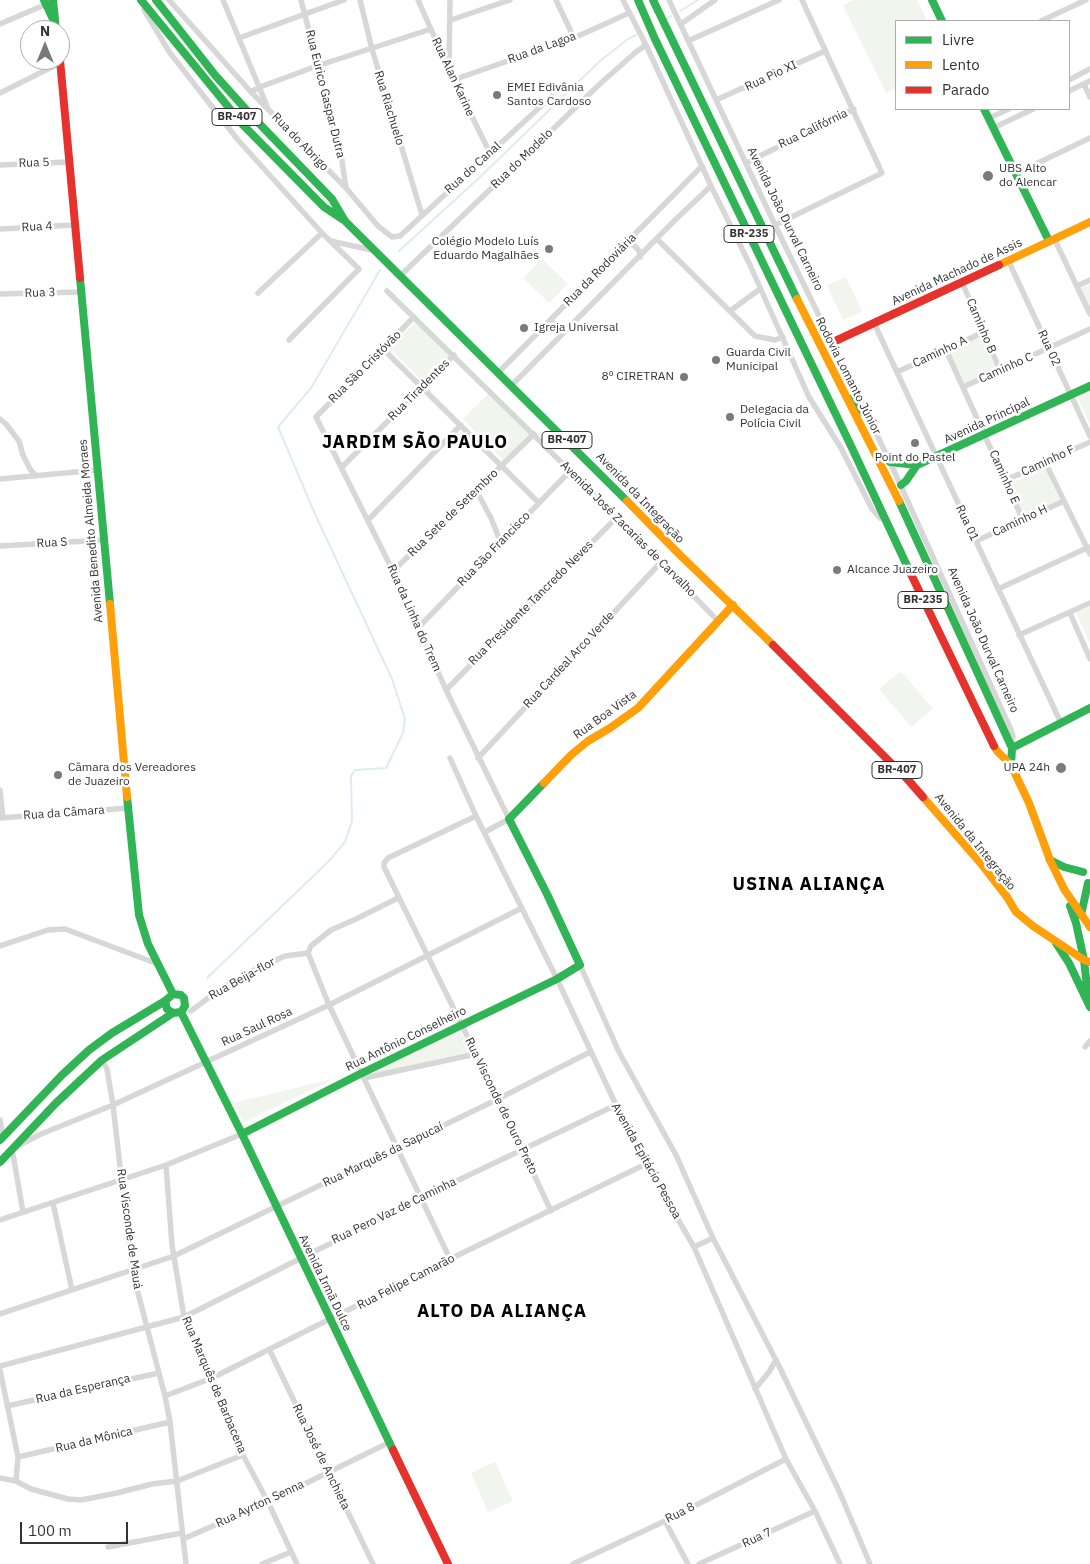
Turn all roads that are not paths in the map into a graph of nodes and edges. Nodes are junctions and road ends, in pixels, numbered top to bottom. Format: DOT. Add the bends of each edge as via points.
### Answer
graph roads {
  1 [pos="140,0"];
  2 [pos="156,0"];
  3 [pos="169,0"];
  4 [pos="223,0"];
  5 [pos="301,0"];
  6 [pos="344,0"];
  7 [pos="360,0"];
  8 [pos="418,0"];
  9 [pos="450,0"];
  10 [pos="510,0"];
  11 [pos="556,0"];
  12 [pos="623,0"];
  13 [pos="638,0"];
  14 [pos="653,0"];
  15 [pos="669,0"];
  16 [pos="714,0"];
  17 [pos="779,0"];
  18 [pos="802,0"];
  19 [pos="932,0"];
  20 [pos="1086,0"];
  21 [pos="48,1"];
  22 [pos="629,13"];
  23 [pos="305,15"];
  24 [pos="53,20"];
  25 [pos="451,20"];
  26 [pos="942,20"];
  27 [pos="1043,20"];
  28 [pos="0,24"];
  29 [pos="681,24"];
  30 [pos="431,29"];
  31 [pos="238,38"];
  32 [pos="574,38"];
  33 [pos="688,40"];
  34 [pos="646,46"];
  35 [pos="372,49"];
  36 [pos="825,50"];
  37 [pos="318,66"];
  38 [pos="43,70"];
  39 [pos="61,70"];
  40 [pos="449,70"];
  41 [pos="1090,70"];
  42 [pos="453,80"];
  43 [pos="1070,80"];
  44 [pos="1087,83"];
  45 [pos="260,87"];
  46 [pos="1070,91"];
  47 [pos="251,92"];
  48 [pos="0,93"];
  49 [pos="552,96"];
  50 [pos="1090,97"];
  51 [pos="716,100"];
  52 [pos="268,108"];
  53 [pos="854,110"];
  54 [pos="985,110"];
  55 [pos="1007,110"];
  56 [pos="1031,110"];
  57 [pos="989,118"];
  58 [pos="993,128"];
  59 [pos="1090,138"];
  60 [pos="490,153"];
  61 [pos="68,162"];
  62 [pos="746,162"];
  63 [pos="0,164"];
  64 [pos="702,166"];
  65 [pos="1015,174"];
  66 [pos="711,186"];
  67 [pos="346,188"];
  68 [pos="422,215"];
  69 [pos="345,221"];
  70 [pos="1090,222"];
  71 [pos="74,225"];
  72 [pos="775,225"];
  73 [pos="0,229"];
  74 [pos="322,232"];
  75 [pos="392,237"];
  76 [pos="657,239"];
  77 [pos="1052,240"];
  78 [pos="330,241"];
  79 [pos="626,243"];
  80 [pos="377,251"];
  81 [pos="640,257"];
  82 [pos="1008,260"];
  83 [pos="401,276"];
  84 [pos="1090,280"];
  85 [pos="962,282"];
  86 [pos="1077,286"];
  87 [pos="760,289"];
  88 [pos="387,291"];
  89 [pos="80,292"];
  90 [pos="258,293"];
  91 [pos="0,294"];
  92 [pos="730,311"];
  93 [pos="1090,314"];
  94 [pos="414,317"];
  95 [pos="552,318"];
  96 [pos="874,323"];
  97 [pos="1090,329"];
  98 [pos="567,330"];
  99 [pos="984,332"];
  100 [pos="783,337"];
  101 [pos="289,340"];
  102 [pos="833,342"];
  103 [pos="1049,348"];
  104 [pos="383,349"];
  105 [pos="946,350"];
  106 [pos="454,355"];
  107 [pos="1000,370"];
  108 [pos="897,372"];
  109 [pos="498,373"];
  110 [pos="511,386"];
  111 [pos="1090,386"];
  112 [pos="963,387"];
  113 [pos="421,388"];
  114 [pos="842,392"];
  115 [pos="1071,396"];
  116 [pos="867,416"];
  117 [pos="316,417"];
  118 [pos="0,419"];
  119 [pos="460,426"];
  120 [pos="534,434"];
  121 [pos="985,434"];
  122 [pos="1090,436"];
  123 [pos="1090,442"];
  124 [pos="936,457"];
  125 [pos="890,462"];
  126 [pos="1046,462"];
  127 [pos="502,465"];
  128 [pos="342,466"];
  129 [pos="917,466"];
  130 [pos="97,470"];
  131 [pos="570,471"];
  132 [pos="36,476"];
  133 [pos="0,479"];
  134 [pos="1006,480"];
  135 [pos="901,485"];
  136 [pos="476,490"];
  137 [pos="1064,501"];
  138 [pos="539,503"];
  139 [pos="617,516"];
  140 [pos="368,520"];
  141 [pos="1024,520"];
  142 [pos="887,525"];
  143 [pos="104,540"];
  144 [pos="976,542"];
  145 [pos="501,543"];
  146 [pos="0,546"];
  147 [pos="1089,547"];
  148 [pos="1090,554"];
  149 [pos="661,562"];
  150 [pos="393,571"];
  151 [pos="998,589"];
  152 [pos="1090,604"];
  153 [pos="733,605"];
  154 [pos="1070,612"];
  155 [pos="718,621"];
  156 [pos="418,628"];
  157 [pos="1019,635"];
  158 [pos="1088,649"];
  159 [pos="1090,659"];
  160 [pos="446,690"];
  161 [pos="1090,708"];
  162 [pos="1061,723"];
  163 [pos="1012,748"];
  164 [pos="450,758"];
  165 [pos="478,758"];
  166 [pos="1011,765"];
  167 [pos="0,790"];
  168 [pos="128,808"];
  169 [pos="476,816"];
  170 [pos="1,818"];
  171 [pos="509,820"];
  172 [pos="484,832"];
  173 [pos="1050,860"];
  174 [pos="1083,872"];
  175 [pos="1088,883"];
  176 [pos="1066,893"];
  177 [pos="398,898"];
  178 [pos="522,908"];
  179 [pos="1081,915"];
  180 [pos="1090,927"];
  181 [pos="1053,938"];
  182 [pos="0,946"];
  183 [pos="308,953"];
  184 [pos="427,955"];
  185 [pos="1087,961"];
  186 [pos="158,964"];
  187 [pos="580,965"];
  188 [pos="557,979"];
  189 [pos="173,994"];
  190 [pos="1090,994"];
  191 [pos="165,1001"];
  192 [pos="329,1005"];
  193 [pos="1090,1007"];
  194 [pos="191,1011"];
  195 [pos="177,1013"];
  196 [pos="461,1025"];
  197 [pos="1090,1041"];
  198 [pos="1084,1047"];
  199 [pos="590,1052"];
  200 [pos="476,1054"];
  201 [pos="102,1060"];
  202 [pos="206,1063"];
  203 [pos="363,1076"];
  204 [pos="496,1100"];
  205 [pos="113,1105"];
  206 [pos="616,1105"];
  207 [pos="0,1120"];
  208 [pos="242,1134"];
  209 [pos="2,1138"];
  210 [pos="397,1148"];
  211 [pos="12,1149"];
  212 [pos="522,1149"];
  213 [pos="0,1162"];
  214 [pos="646,1164"];
  215 [pos="166,1165"];
  216 [pos="121,1179"];
  217 [pos="420,1198"];
  218 [pos="53,1203"];
  219 [pos="276,1206"];
  220 [pos="551,1211"];
  221 [pos="24,1212"];
  222 [pos="0,1220"];
  223 [pos="713,1238"];
  224 [pos="694,1247"];
  225 [pos="174,1256"];
  226 [pos="300,1258"];
  227 [pos="450,1259"];
  228 [pos="132,1270"];
  229 [pos="72,1290"];
  230 [pos="0,1314"];
  231 [pos="184,1317"];
  232 [pos="331,1320"];
  233 [pos="146,1327"];
  234 [pos="269,1349"];
  235 [pos="776,1360"];
  236 [pos="0,1366"];
  237 [pos="0,1370"];
  238 [pos="159,1373"];
  239 [pos="212,1378"];
  240 [pos="755,1389"];
  241 [pos="165,1396"];
  242 [pos="7,1406"];
  243 [pos="170,1422"];
  244 [pos="390,1442"];
  245 [pos="244,1455"];
  246 [pos="18,1458"];
  247 [pos="786,1459"];
  248 [pos="328,1472"];
  249 [pos="0,1478"];
  250 [pos="16,1481"];
  251 [pos="177,1481"];
  252 [pos="268,1502"];
  253 [pos="815,1511"];
  254 [pos="665,1521"];
  255 [pos="183,1536"];
  256 [pos="108,1547"];
  257 [pos="291,1552"];
  258 [pos="186,1564"];
  259 [pos="262,1564"];
  260 [pos="297,1564"];
  261 [pos="373,1564"];
  262 [pos="448,1564"];
  263 [pos="573,1564"];
  264 [pos="688,1564"];
  265 [pos="699,1564"];
  266 [pos="840,1564"];
  267 [pos="870,1564"];
  1 -- 69 [label="main road, BR-407" via="243,125 324,208"];
  1 -- 74 [label="street" via="170,53 232,133"];
  2 -- 69 [label="main road, Avenida da Integração / BR-407" via="215,75 332,199"];
  3 -- 47 [label="street, Rua do Abrigo"];
  4 -- 31 [label="street"];
  5 -- 23 [label="street, Rua Eurico Gaspar Dutra"];
  6 -- 23 [label="street"];
  7 -- 35 [label="street, Rua Riachuelo"];
  8 -- 30 [label="street, Rua Alan Karine"];
  9 -- 25 [label="street"];
  10 -- 25 [label="street"];
  11 -- 32 [label="street"];
  12 -- 22 [label="street"];
  13 -- 142 [label="main road, Rodovia Lomanto Júnior / BR-235"];
  14 -- 114 [label="main road, Rodovia Lomanto Júnior / BR-235"];
  15 -- 29 [label="street, Avenida João Durval Carneiro"];
  16 -- 29 [label="street"];
  17 -- 33 [label="street"];
  18 -- 36 [label="street"];
  19 -- 26 [label="main road"];
  20 -- 27 [label="street"];
  21 -- 24 [label="main road"];
  21 -- 28 [label="street"];
  22 -- 32 [label="street, Rua da Lagoa"];
  22 -- 34 [label="street"];
  23 -- 31 [label="street"];
  23 -- 37 [label="street, Rua Eurico Gaspar Dutra"];
  25 -- 40 [label="street"];
  29 -- 33 [label="street, Avenida João Durval Carneiro"];
  30 -- 35 [label="street"];
  30 -- 40 [label="street, Rua Alan Karine"];
  31 -- 45 [label="street"];
  32 -- 42 [label="street, Rua da Lagoa"];
  33 -- 51 [label="street, Avenida João Durval Carneiro"];
  34 -- 64 [label="street"];
  34 -- 83 [label="street, Rua do Modelo" via="602,82"];
  35 -- 37 [label="street"];
  35 -- 68 [label="street, Rua Riachuelo"];
  36 -- 51 [label="street, Rua Pio XI"];
  36 -- 53 [label="street"];
  37 -- 45 [label="street"];
  37 -- 67 [label="street, Rua Eurico Gaspar Dutra" via="341,154"];
  38 -- 48 [label="street"];
  39 -- 61 [label="main road, Avenida Benedito Almeida Moraes"];
  40 -- 42 [label="street, Rua Alan Karine"];
  41 -- 43 [label="street"];
  42 -- 60 [label="street, Rua Alan Karine"];
  44 -- 46 [label="street"];
  44 -- 50 [label="street"];
  45 -- 47 [label="street"];
  45 -- 52 [label="street"];
  47 -- 52 [label="street, Rua do Abrigo"];
  49 -- 60 [label="street, Rua do Canal"];
  51 -- 62 [label="street, Avenida João Durval Carneiro"];
  52 -- 67 [label="street, Rua do Abrigo"];
  53 -- 62 [label="street, Rua Califórnia"];
  53 -- 72 [label="street" via="882,173"];
  54 -- 57 [label="main road"];
  55 -- 57 [label="street"];
  56 -- 58 [label="street"];
  57 -- 58 [label="main road"];
  58 -- 65 [label="main road"];
  59 -- 65 [label="street"];
  60 -- 68 [label="street, Rua do Canal"];
  61 -- 63 [label="street, Rua 5"];
  61 -- 71 [label="main road, Avenida Benedito Almeida Moraes"];
  62 -- 72 [label="street, Avenida João Durval Carneiro"];
  64 -- 66 [label="street"];
  64 -- 79 [label="street, Rua da Rodoviária"];
  65 -- 77 [label="main road"];
  66 -- 76 [label="street, Rua da Rodoviária"];
  66 -- 87 [label="street"];
  67 -- 75 [label="street, Rua do Abrigo" via="378,226"];
  68 -- 75 [label="street, Rua do Canal" via="400,236"];
  69 -- 80 [label="main road, Avenida da Integração / BR-407"];
  70 -- 77 [label="main road, Avenida Machado de Assis"];
  71 -- 73 [label="street, Rua 4"];
  71 -- 89 [label="main road, Avenida Benedito Almeida Moraes"];
  72 -- 102 [label="street, Avenida João Durval Carneiro"];
  74 -- 78 [label="street"];
  74 -- 90 [label="street"];
  76 -- 81 [label="street, Rua da Rodoviária"];
  76 -- 92 [label="street"];
  77 -- 82 [label="main road, Avenida Machado de Assis"];
  77 -- 86 [label="street"];
  78 -- 80 [label="street"];
  78 -- 101 [label="street" via="360,269"];
  79 -- 81 [label="street" via="635,246"];
  79 -- 95 [label="street, Rua da Rodoviária"];
  80 -- 83 [label="main road, Avenida da Integração / BR-407"];
  81 -- 98 [label="street, Rua da Rodoviária"];
  82 -- 85 [label="main road, Avenida Machado de Assis"];
  82 -- 103 [label="street, Rua 02"];
  83 -- 109 [label="main road, Avenida da Integração / BR-407"];
  84 -- 86 [label="street"];
  85 -- 96 [label="main road, Avenida Machado de Assis"];
  85 -- 99 [label="street, Caminho B"];
  86 -- 93 [label="street"];
  87 -- 92 [label="street"];
  87 -- 100 [label="street"];
  88 -- 94 [label="street, Avenida José Zacarias de Carvalho"];
  89 -- 91 [label="street, Rua 3"];
  89 -- 130 [label="main road, Avenida Benedito Almeida Moraes"];
  92 -- 100 [label="street" via="756,336 775,340"];
  94 -- 104 [label="street, Rua São Cristóvão"];
  94 -- 106 [label="street, Avenida José Zacarias de Carvalho"];
  95 -- 98 [label="street" via="555,330"];
  95 -- 109 [label="street, Rua da Rodoviária"];
  96 -- 102 [label="main road, Avenida Machado de Assis"];
  96 -- 108 [label="street, Rua 01"];
  97 -- 103 [label="street, Caminho C"];
  98 -- 110 [label="street, Rua da Rodoviária"];
  99 -- 105 [label="street, Caminho A"];
  99 -- 107 [label="street, Caminho B"];
  100 -- 142 [label="street" via="810,397 872,509"];
  102 -- 116 [label="street, Avenida João Durval Carneiro"];
  103 -- 107 [label="street, Caminho C"];
  103 -- 115 [label="street, Rua 02"];
  104 -- 113 [label="street"];
  104 -- 117 [label="street, Rua São Cristóvão"];
  105 -- 108 [label="street, Caminho A"];
  105 -- 112 [label="street, Caminho E"];
  106 -- 113 [label="street, Rua Tiradentes"];
  106 -- 120 [label="street, Avenida José Zacarias de Carvalho"];
  107 -- 112 [label="street, Caminho C"];
  108 -- 124 [label="street, Rua 01"];
  109 -- 110 [label="main road, Avenida da Integração / BR-407"];
  110 -- 153 [label="main road, Avenida da Integração / BR-407"];
  111 -- 115 [label="main road, Avenida Principal"];
  112 -- 121 [label="street, Caminho E"];
  113 -- 119 [label="street"];
  113 -- 128 [label="street, Rua Tiradentes"];
  114 -- 116 [label="main road"];
  114 -- 163 [label="main road, Rodovia Lomanto Júnior / BR-235" via="915,534"];
  115 -- 121 [label="main road, Avenida Principal"];
  115 -- 122 [label="street, Rua 02"];
  116 -- 125 [label="street, Avenida João Durval Carneiro"];
  117 -- 128 [label="street, Rua da Linha do Trem"];
  118 -- 132 [label="street" via="19,441 23,455"];
  119 -- 127 [label="street"];
  119 -- 140 [label="street"];
  120 -- 127 [label="street, Rua Sete de Setembro"];
  120 -- 131 [label="street, Avenida José Zacarias de Carvalho"];
  121 -- 124 [label="main road, Avenida Principal"];
  121 -- 134 [label="street, Caminho E"];
  123 -- 126 [label="street, Caminho F"];
  124 -- 129 [label="main road, Avenida Principal"];
  124 -- 144 [label="street, Rua 01"];
  125 -- 129 [label="main road"];
  125 -- 135 [label="street, Avenida João Durval Carneiro"];
  126 -- 134 [label="street, Caminho F"];
  126 -- 137 [label="street"];
  127 -- 136 [label="street, Rua Sete de Setembro"];
  127 -- 138 [label="street"];
  128 -- 140 [label="street, Rua da Linha do Trem"];
  129 -- 135 [label="main road"];
  130 -- 132 [label="street"];
  130 -- 143 [label="main road, Avenida Benedito Almeida Moraes"];
  131 -- 138 [label="street, Rua São Francisco"];
  131 -- 139 [label="street, Avenida José Zacarias de Carvalho"];
  132 -- 133 [label="street"];
  134 -- 141 [label="street, Caminho E"];
  135 -- 163 [label="street, Avenida João Durval Carneiro" via="1011,730"];
  136 -- 145 [label="street"];
  136 -- 150 [label="street, Rua Sete de Setembro"];
  137 -- 141 [label="street, Caminho H"];
  137 -- 147 [label="street"];
  138 -- 145 [label="street, Rua São Francisco"];
  139 -- 149 [label="street, Avenida José Zacarias de Carvalho"];
  139 -- 160 [label="street, Rua Presidente Tancredo Neves"];
  140 -- 150 [label="street, Rua da Linha do Trem"];
  141 -- 144 [label="street, Caminho H"];
  142 -- 166 [label="main road, Rodovia Lomanto Júnior / BR-235" via="997,751"];
  143 -- 146 [label="street, Rua S"];
  143 -- 168 [label="main road, Avenida Benedito Almeida Moraes"];
  144 -- 151 [label="street, Rua 01"];
  145 -- 156 [label="street, Rua São Francisco"];
  147 -- 148 [label="street"];
  147 -- 151 [label="street"];
  149 -- 155 [label="street, Avenida José Zacarias de Carvalho"];
  149 -- 165 [label="street, Rua Cardeal Arco Verde"];
  150 -- 156 [label="street, Rua da Linha do Trem"];
  151 -- 157 [label="street, Rua 01"];
  152 -- 154 [label="street"];
  153 -- 155 [label="main road, Rua Boa Vista"];
  153 -- 181 [label="main road, Avenida da Integração / BR-407" via="922,795 983,866 1016,912"];
  154 -- 157 [label="street"];
  154 -- 158 [label="street"];
  155 -- 171 [label="main road, Rua Boa Vista" via="638,708 571,755"];
  156 -- 160 [label="street, Rua da Linha do Trem"];
  157 -- 162 [label="street, Rua 01"];
  158 -- 159 [label="street"];
  160 -- 165 [label="street, Rua da Linha do Trem"];
  161 -- 162 [label="main road"];
  162 -- 163 [label="main road"];
  163 -- 166 [label="main road, Rodovia Lomanto Júnior"];
  164 -- 169 [label="street, Avenida Epitácio Pessoa"];
  165 -- 171 [label="street, Rua da Linha do Trem"];
  166 -- 173 [label="main road, Rodovia Lomanto Júnior / BR-235"];
  167 -- 170 [label="street"];
  168 -- 170 [label="street, Rua da Câmara"];
  168 -- 186 [label="main road, Avenida Benedito Almeida Moraes" via="139,915"];
  169 -- 172 [label="street, Avenida Epitácio Pessoa"];
  169 -- 177 [label="street, Rua Visconde de Ouro Preto" via="388,858 384,867"];
  171 -- 172 [label="street"];
  171 -- 187 [label="main road"];
  172 -- 178 [label="street, Avenida Epitácio Pessoa"];
  173 -- 174 [label="main road"];
  173 -- 176 [label="main road, Rodovia Lomanto Júnior / BR-235"];
  175 -- 179 [label="main road"];
  176 -- 179 [label="main road"];
  176 -- 185 [label="main road"];
  177 -- 183 [label="street" via="331,930 311,946"];
  177 -- 184 [label="street, Rua Visconde de Ouro Preto"];
  178 -- 184 [label="street, Rua Saul Rosa"];
  178 -- 188 [label="street, Avenida Epitácio Pessoa"];
  179 -- 180 [label="main road"];
  181 -- 185 [label="main road, Avenida da Integração"];
  181 -- 193 [label="main road"];
  182 -- 186 [label="street" via="48,930 65,929"];
  183 -- 192 [label="street"];
  183 -- 194 [label="street, Rua Beija-flor" via="285,956 256,969"];
  184 -- 192 [label="street, Rua Saul Rosa"];
  184 -- 196 [label="street, Rua Visconde de Ouro Preto"];
  185 -- 190 [label="main road"];
  186 -- 189 [label="main road, Avenida Benedito Almeida Moraes"];
  187 -- 188 [label="main road, Rua Antônio Conselheiro"];
  187 -- 223 [label="street" via="619,1052 676,1155"];
  188 -- 196 [label="main road, Rua Antônio Conselheiro"];
  188 -- 199 [label="street, Avenida Epitácio Pessoa"];
  189 -- 191 [label="main road"];
  189 -- 195 [label="main road" via="184,998 185,1006"];
  191 -- 195 [label="main road" via="167,1009"];
  191 -- 209 [label="main road" via="89,1050"];
  192 -- 202 [label="street, Rua Saul Rosa"];
  192 -- 203 [label="street"];
  195 -- 201 [label="main road"];
  195 -- 202 [label="main road, Avenida Irmã Dulce"];
  196 -- 200 [label="street, Rua Visconde de Ouro Preto"];
  196 -- 203 [label="main road, Rua Antônio Conselheiro"];
  197 -- 198 [label="street"];
  199 -- 204 [label="street, Rua Marquês da Sapucaí"];
  199 -- 206 [label="street, Avenida Epitácio Pessoa"];
  200 -- 203 [label="street, Rua Antônio Conselheiro"];
  200 -- 204 [label="street, Rua Visconde de Ouro Preto"];
  201 -- 205 [label="street, Rua Visconde de Mauá" via="107,1069"];
  201 -- 211 [label="main road"];
  202 -- 205 [label="street, Rua Saul Rosa"];
  202 -- 208 [label="main road, Avenida Irmã Dulce"];
  203 -- 208 [label="main road, Rua Antônio Conselheiro"];
  203 -- 210 [label="street"];
  204 -- 210 [label="street, Rua Marquês da Sapucaí"];
  204 -- 212 [label="street, Rua Visconde de Ouro Preto"];
  205 -- 211 [label="street, Rua Saul Rosa"];
  205 -- 216 [label="street, Rua Visconde de Mauá"];
  206 -- 212 [label="street, Rua Pero Vaz de Caminha"];
  206 -- 214 [label="street, Avenida Epitácio Pessoa"];
  207 -- 209 [label="street"];
  208 -- 215 [label="street"];
  208 -- 219 [label="main road, Avenida Irmã Dulce"];
  210 -- 217 [label="street"];
  210 -- 219 [label="street, Rua Marquês da Sapucaí"];
  211 -- 213 [label="main road, Rua Saul Rosa"];
  211 -- 221 [label="street"];
  212 -- 217 [label="street, Rua Pero Vaz de Caminha"];
  212 -- 220 [label="street, Rua Visconde de Ouro Preto"];
  214 -- 220 [label="street, Rua Felipe Camarão"];
  214 -- 224 [label="street, Avenida Epitácio Pessoa"];
  215 -- 216 [label="street"];
  215 -- 225 [label="street, Rua Marquês de Barbacena"];
  216 -- 218 [label="street"];
  216 -- 228 [label="street, Rua Visconde de Mauá"];
  217 -- 226 [label="street, Rua Pero Vaz de Caminha"];
  217 -- 227 [label="street"];
  218 -- 221 [label="street"];
  218 -- 229 [label="street"];
  219 -- 225 [label="street, Rua Marquês da Sapucaí"];
  219 -- 226 [label="main road, Avenida Irmã Dulce"];
  220 -- 227 [label="street, Rua Felipe Camarão"];
  221 -- 222 [label="street"];
  223 -- 224 [label="street"];
  223 -- 235 [label="street"];
  224 -- 240 [label="street, Avenida Epitácio Pessoa"];
  225 -- 228 [label="street, Rua Marquês da Sapucaí"];
  225 -- 231 [label="street, Rua Marquês de Barbacena"];
  226 -- 231 [label="street, Rua Pero Vaz de Caminha"];
  226 -- 232 [label="main road, Avenida Irmã Dulce"];
  227 -- 232 [label="street, Rua Felipe Camarão"];
  228 -- 229 [label="street, Rua Marquês da Sapucaí"];
  228 -- 233 [label="street, Rua Visconde de Mauá"];
  229 -- 230 [label="street, Rua Marquês da Sapucaí"];
  231 -- 233 [label="street, Rua Pero Vaz de Caminha"];
  231 -- 239 [label="street, Rua Marquês de Barbacena"];
  232 -- 234 [label="street, Rua Felipe Camarão"];
  232 -- 244 [label="main road, Avenida Irmã Dulce"];
  233 -- 236 [label="street, Rua Pero Vaz de Caminha"];
  233 -- 238 [label="street, Rua Visconde de Mauá"];
  234 -- 239 [label="street, Rua Felipe Camarão"];
  234 -- 248 [label="street, Rua José de Anchieta"];
  235 -- 240 [label="street"];
  235 -- 267 [label="street"];
  237 -- 242 [label="street"];
  238 -- 241 [label="street, Rua Visconde de Mauá"];
  238 -- 242 [label="street, Rua da Esperança"];
  239 -- 241 [label="street, Rua Felipe Camarão"];
  239 -- 245 [label="street, Rua Marquês de Barbacena"];
  240 -- 247 [label="street, Avenida Epitácio Pessoa"];
  241 -- 243 [label="street, Rua Visconde de Mauá"];
  242 -- 246 [label="street"];
  243 -- 246 [label="street, Rua da Mônica"];
  243 -- 251 [label="street, Rua Visconde de Mauá"];
  244 -- 248 [label="street, Rua Ayrton Senna"];
  244 -- 262 [label="main road, Avenida Irmã Dulce"];
  245 -- 251 [label="street"];
  245 -- 252 [label="street, Rua Marquês de Barbacena"];
  246 -- 250 [label="street"];
  247 -- 253 [label="street, Avenida Epitácio Pessoa"];
  247 -- 254 [label="street, Rua 8"];
  248 -- 252 [label="street, Rua Ayrton Senna"];
  248 -- 261 [label="street, Rua José de Anchieta"];
  249 -- 250 [label="street"];
  250 -- 251 [label="street" via="31,1489 81,1500"];
  251 -- 255 [label="street, Rua Visconde de Mauá"];
  252 -- 255 [label="street, Rua Ayrton Senna"];
  252 -- 257 [label="street, Rua Marquês de Barbacena"];
  253 -- 265 [label="street, Rua 7"];
  253 -- 266 [label="street, Avenida Epitácio Pessoa"];
  254 -- 263 [label="street, Rua 8"];
  254 -- 264 [label="street"];
  255 -- 256 [label="street, Rua Ayrton Senna"];
  255 -- 258 [label="street, Rua Visconde de Mauá"];
  257 -- 259 [label="street"];
  257 -- 260 [label="street, Rua Marquês de Barbacena"];
}
